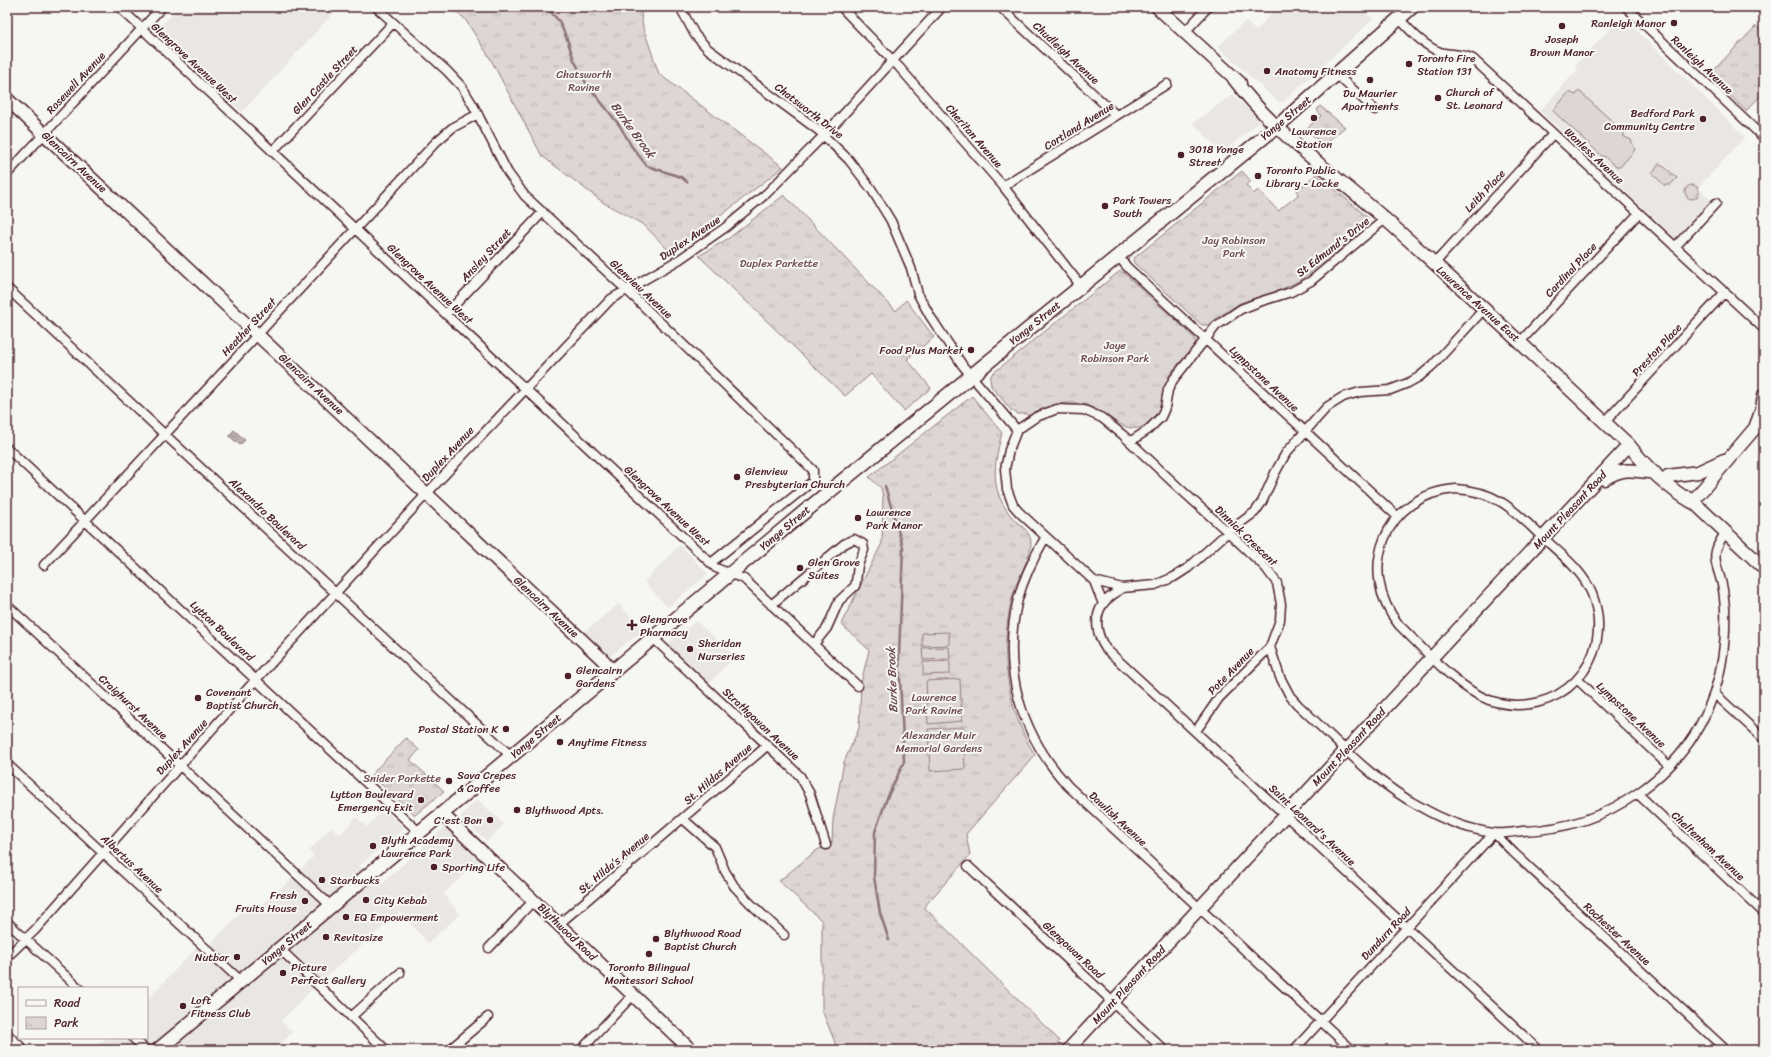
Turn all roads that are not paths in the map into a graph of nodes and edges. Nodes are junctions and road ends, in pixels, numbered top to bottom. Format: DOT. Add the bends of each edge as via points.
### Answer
graph roads {
  1 [pos="119,7"];
  2 [pos="162,7"];
  3 [pos="376,7"];
  4 [pos="680,7"];
  5 [pos="842,7"];
  6 [pos="942,7"];
  7 [pos="1000,7"];
  8 [pos="1157,7"];
  9 [pos="1208,7"];
  10 [pos="1412,7"];
  11 [pos="1626,7"];
  12 [pos="1399,18"];
  13 [pos="393,23"];
  14 [pos="142,29"];
  15 [pos="1184,33"];
  16 [pos="893,61"];
  17 [pos="1336,74"];
  18 [pos="1167,84"];
  19 [pos="7,99"];
  20 [pos="1375,110"];
  21 [pos="478,114"];
  22 [pos="1116,115"];
  23 [pos="1280,124"];
  24 [pos="44,134"];
  25 [pos="1553,134"];
  26 [pos="824,135"];
  27 [pos="1764,138"];
  28 [pos="273,151"];
  29 [pos="7,174"];
  30 [pos="1003,186"];
  31 [pos="1716,203"];
  32 [pos="543,212"];
  33 [pos="1639,213"];
  34 [pos="1386,219"];
  35 [pos="356,229"];
  36 [pos="1675,247"];
  37 [pos="1118,256"];
  38 [pos="1434,264"];
  39 [pos="1081,286"];
  40 [pos="7,288"];
  41 [pos="626,289"];
  42 [pos="1725,292"];
  43 [pos="1484,309"];
  44 [pos="446,314"];
  45 [pos="1764,329"];
  46 [pos="257,334"];
  47 [pos="1206,340"];
  48 [pos="1520,342"];
  49 [pos="971,376"];
  50 [pos="525,388"];
  51 [pos="1764,395"];
  52 [pos="1605,422"];
  53 [pos="1017,430"];
  54 [pos="1305,432"];
  55 [pos="165,434"];
  56 [pos="1131,441"];
  57 [pos="1629,445"];
  58 [pos="7,448"];
  59 [pos="1731,457"];
  60 [pos="1655,473"];
  61 [pos="1668,476"];
  62 [pos="1594,484"];
  63 [pos="427,494"];
  64 [pos="1692,502"];
  65 [pos="1398,517"];
  66 [pos="85,520"];
  67 [pos="1228,532"];
  68 [pos="1725,533"];
  69 [pos="1045,538"];
  70 [pos="1544,538"];
  71 [pos="711,563"];
  72 [pos="44,565"];
  73 [pos="1764,568"];
  74 [pos="730,574"];
  75 [pos="1094,581"];
  76 [pos="1122,588"];
  77 [pos="336,593"];
  78 [pos="1103,604"];
  79 [pos="771,605"];
  80 [pos="7,606"];
  81 [pos="652,638"];
  82 [pos="814,644"];
  83 [pos="1270,647"];
  84 [pos="1432,657"];
  85 [pos="613,671"];
  86 [pos="257,679"];
  87 [pos="1578,680"];
  88 [pos="858,686"];
  89 [pos="1714,693"];
  90 [pos="1196,731"];
  91 [pos="1764,739"];
  92 [pos="768,745"];
  93 [pos="1347,750"];
  94 [pos="511,756"];
  95 [pos="7,764"];
  96 [pos="180,765"];
  97 [pos="1669,766"];
  98 [pos="1638,794"];
  99 [pos="442,814"];
  100 [pos="1286,816"];
  101 [pos="683,819"];
  102 [pos="420,832"];
  103 [pos="1494,833"];
  104 [pos="826,845"];
  105 [pos="103,852"];
  106 [pos="968,866"];
  107 [pos="534,900"];
  108 [pos="331,906"];
  109 [pos="1199,909"];
  110 [pos="1764,913"];
  111 [pos="7,922"];
  112 [pos="559,924"];
  113 [pos="1408,928"];
  114 [pos="784,935"];
  115 [pos="26,939"];
  116 [pos="489,948"];
  117 [pos="280,949"];
  118 [pos="7,957"];
  119 [pos="400,973"];
  120 [pos="241,981"];
  121 [pos="78,987"];
  122 [pos="633,995"];
  123 [pos="1113,1003"];
  124 [pos="351,1017"];
  125 [pos="488,1017"];
  126 [pos="1321,1021"];
  127 [pos="7,1034"];
  128 [pos="134,1039"];
  129 [pos="24,1050"];
  130 [pos="146,1050"];
  131 [pos="158,1050"];
  132 [pos="386,1050"];
  133 [pos="449,1050"];
  134 [pos="581,1050"];
  135 [pos="691,1050"];
  136 [pos="1068,1050"];
  137 [pos="1164,1050"];
  138 [pos="1294,1050"];
  139 [pos="1352,1050"];
  140 [pos="1539,1050"];
  141 [pos="1726,1050"];
  1 -- 14 [label="street, Glengrove Avenue West"];
  2 -- 14 [label="street, Rosewell Avenue"];
  3 -- 13 [label="street, Glenview Avenue"];
  4 -- 26 [label="street, Chatsworth Drive" via="696,35 708,49"];
  5 -- 16 [label="street, Cheritan Avenue"];
  6 -- 16 [label="street, Duplex Avenue"];
  7 -- 22 [label="street, Chudleigh Avenue"];
  8 -- 15 [label="main road, Lawrence Avenue East"];
  9 -- 15 [label="street"];
  10 -- 12 [label="main road, Yonge Street"];
  11 -- 27 [label="street, Ranleigh Avenue"];
  12 -- 17 [label="main road, Yonge Street"];
  12 -- 25 [label="street, Wanless Avenue" via="1432,48 1473,59"];
  13 -- 21 [label="street, Glenview Avenue" via="453,77 468,95"];
  13 -- 28 [label="street, Glen Castle Street"];
  14 -- 24 [label="street, Rosewell Avenue"];
  14 -- 28 [label="street, Glengrove Avenue West"];
  15 -- 23 [label="main road, Lawrence Avenue East" via="1234,79 1247,96"];
  16 -- 26 [label="street, Duplex Avenue"];
  16 -- 30 [label="street, Cheritan Avenue"];
  17 -- 20 [label="street"];
  17 -- 23 [label="main road, Yonge Street"];
  18 -- 22 [label="street, Cortland Avenue"];
  19 -- 24 [label="main road, Glencairn Avenue"];
  21 -- 32 [label="street, Glenview Avenue" via="508,173"];
  21 -- 35 [label="street, Heather Street" via="442,136"];
  22 -- 30 [label="street, Cortland Avenue"];
  23 -- 34 [label="main road, Lawrence Avenue East" via="1323,166"];
  23 -- 37 [label="main road, Yonge Street"];
  24 -- 29 [label="street, Rosewell Avenue"];
  24 -- 46 [label="main road, Glencairn Avenue"];
  25 -- 33 [label="street, Wanless Avenue"];
  25 -- 38 [label="street, Leith Place"];
  26 -- 41 [label="street, Duplex Avenue" via="768,192 726,227 680,259"];
  26 -- 49 [label="street, Chatsworth Drive" via="849,160 883,208 906,254 923,305"];
  28 -- 35 [label="street, Glengrove Avenue West"];
  30 -- 39 [label="street, Cheritan Avenue"];
  31 -- 36 [label="street"];
  32 -- 41 [label="street, Glenview Avenue"];
  32 -- 44 [label="street, Ansley Street"];
  33 -- 36 [label="street, Wanless Avenue"];
  33 -- 48 [label="street, Cardinal Place"];
  34 -- 38 [label="main road, Lawrence Avenue East"];
  34 -- 47 [label="street, St Edmund's Drive" via="1311,281 1291,292 1254,303 1234,313 1216,326"];
  35 -- 44 [label="street, Glengrove Avenue West"];
  35 -- 46 [label="street, Heather Street"];
  36 -- 42 [label="street, Wanless Avenue"];
  37 -- 39 [label="main road, Yonge Street"];
  37 -- 47 [label="street, Lympstone Avenue"];
  38 -- 43 [label="main road, Lawrence Avenue East"];
  39 -- 49 [label="main road, Yonge Street"];
  40 -- 55 [label="street, Alexandra Boulevard"];
  41 -- 50 [label="street, Duplex Avenue" via="611,299"];
  41 -- 71 [label="street, Glenview Avenue" via="813,470 813,481"];
  42 -- 45 [label="street, Wanless Avenue"];
  42 -- 52 [label="street, Preston Place"];
  43 -- 48 [label="main road, Lawrence Avenue East"];
  43 -- 54 [label="street" via="1419,377 1390,390 1360,392 1343,397 1327,407"];
  44 -- 50 [label="street, Glengrove Avenue West"];
  46 -- 55 [label="street, Heather Street"];
  46 -- 63 [label="main road, Glencairn Avenue"];
  47 -- 54 [label="street, Lympstone Avenue"];
  47 -- 56 [label="street, St Edmund's Drive" via="1173,380 1161,417 1148,430"];
  48 -- 52 [label="main road, Lawrence Avenue East"];
  49 -- 53 [label="street"];
  49 -- 74 [label="main road, Yonge Street"];
  50 -- 63 [label="street, Duplex Avenue"];
  50 -- 71 [label="street, Glengrove Avenue West"];
  51 -- 59 [label="main road" via="1755,428"];
  52 -- 57 [label="main road, Lawrence Avenue East"];
  53 -- 56 [label="street" via="1046,412 1084,410 1102,418"];
  53 -- 69 [label="street" via="1006,459 1007,489 1016,509"];
  54 -- 65 [label="street, Lympstone Avenue"];
  54 -- 67 [label="street" via="1282,459 1258,508 1249,518"];
  55 -- 66 [label="street, Heather Street"];
  55 -- 77 [label="street, Alexandra Boulevard"];
  56 -- 67 [label="street, Dinnick Crescent"];
  57 -- 60 [label="main road, Lawrence Avenue East"];
  57 -- 61 [label="main road, Lawrence Avenue East" via="1644,454"];
  57 -- 62 [label="main road, Mount Pleasant Road"];
  58 -- 66 [label="street, Lytton Boulevard"];
  59 -- 61 [label="main road" via="1709,469"];
  59 -- 64 [label="main road"];
  60 -- 62 [label="main road" via="1616,471"];
  60 -- 64 [label="main road, Lawrence Avenue East" via="1678,494"];
  61 -- 64 [label="main road, Lawrence Avenue East"];
  62 -- 70 [label="main road, Mount Pleasant Road"];
  63 -- 77 [label="street, Duplex Avenue"];
  63 -- 85 [label="main road, Glencairn Avenue"];
  64 -- 68 [label="main road, Lawrence Avenue East"];
  65 -- 70 [label="street" via="1413,503 1430,494 1448,490 1471,490 1488,494 1501,501"];
  65 -- 84 [label="street" via="1387,532 1380,551 1377,571 1380,592 1391,615"];
  66 -- 72 [label="street, Heather Street"];
  66 -- 86 [label="street, Lytton Boulevard"];
  67 -- 76 [label="street" via="1194,563 1174,577 1149,586"];
  67 -- 83 [label="street, Dinnick Crescent" via="1265,567 1277,583 1280,614"];
  68 -- 73 [label="main road, Lawrence Avenue East"];
  68 -- 89 [label="street" via="1715,556 1722,586 1725,617 1722,658"];
  69 -- 75 [label="street"];
  69 -- 109 [label="street, Dawlish Avenue" via="1023,584 1012,632 1012,659 1023,715 1041,752 1068,786"];
  70 -- 84 [label="main road, Mount Pleasant Road"];
  70 -- 87 [label="street" via="1580,574 1589,586 1595,602 1598,637 1592,657"];
  71 -- 74 [label="street, Glengrove Avenue West"];
  74 -- 79 [label="street, Glengrove Avenue West" via="744,579"];
  74 -- 81 [label="main road, Yonge Street"];
  75 -- 76 [label="street"];
  75 -- 78 [label="street"];
  76 -- 78 [label="street"];
  77 -- 86 [label="street, Duplex Avenue"];
  77 -- 94 [label="street, Alexandra Boulevard"];
  78 -- 90 [label="street, Saint Leonard's Avenue" via="1097,628 1106,649"];
  79 -- 82 [label="street, Glengrove Avenue West"];
  79 -- 82 [label="street" via="844,544 854,539 860,541 864,550 855,586 839,601 827,628"];
  80 -- 96 [label="street, Craighurst Avenue"];
  81 -- 85 [label="main road, Yonge Street"];
  81 -- 92 [label="street, Strathgowan Avenue"];
  82 -- 88 [label="street, Glengrove Avenue West"];
  83 -- 90 [label="street, Pote Avenue" via="1216,702"];
  83 -- 93 [label="street" via="1276,668 1290,696"];
  84 -- 87 [label="street" via="1479,695 1507,704 1539,703"];
  84 -- 93 [label="main road, Mount Pleasant Road"];
  85 -- 94 [label="main road, Yonge Street"];
  86 -- 96 [label="street, Duplex Avenue"];
  86 -- 102 [label="street, Lytton Boulevard"];
  87 -- 97 [label="street, Lympstone Avenue"];
  89 -- 91 [label="street"];
  89 -- 97 [label="street" via="1688,743"];
  90 -- 100 [label="street, Saint Leonard's Avenue"];
  92 -- 101 [label="street, St. Hildas Avenue"];
  92 -- 104 [label="street, Strathgowan Avenue" via="806,784"];
  93 -- 100 [label="main road, Mount Pleasant Road"];
  93 -- 103 [label="street" via="1390,789 1418,806 1456,823"];
  94 -- 99 [label="main road, Yonge Street"];
  95 -- 105 [label="street, Albertus Avenue"];
  96 -- 105 [label="street, Duplex Avenue"];
  96 -- 108 [label="street, Craighurst Avenue"];
  97 -- 98 [label="street"];
  98 -- 103 [label="street" via="1599,815 1570,825 1542,830"];
  98 -- 110 [label="street, Cheltenham Avenue"];
  99 -- 102 [label="main road, Yonge Street"];
  99 -- 107 [label="main road, Blythwood Road"];
  100 -- 109 [label="main road, Mount Pleasant Road"];
  100 -- 113 [label="street, Saint Leonard's Avenue"];
  101 -- 112 [label="street, St. Hilda’s Avenue"];
  101 -- 114 [label="street" via="715,847 734,886"];
  102 -- 108 [label="main road, Yonge Street"];
  103 -- 113 [label="street, Dundurn Road"];
  103 -- 141 [label="street, Rochester Avenue"];
  105 -- 115 [label="street, Duplex Avenue"];
  105 -- 120 [label="street, Albertus Avenue"];
  106 -- 123 [label="street, Glengowan Road"];
  107 -- 112 [label="main road, Blythwood Road"];
  107 -- 116 [label="street"];
  108 -- 117 [label="main road, Yonge Street"];
  109 -- 123 [label="main road, Mount Pleasant Road"];
  109 -- 126 [label="street, Dawlish Avenue"];
  111 -- 115 [label="street"];
  112 -- 122 [label="main road, Blythwood Road"];
  113 -- 126 [label="street, Dundurn Road"];
  113 -- 140 [label="street, Saint Leonard's Avenue"];
  115 -- 118 [label="street, Duplex Avenue"];
  115 -- 121 [label="street"];
  117 -- 120 [label="main road, Yonge Street"];
  117 -- 124 [label="street"];
  119 -- 124 [label="street"];
  120 -- 131 [label="main road, Yonge Street"];
  122 -- 134 [label="street"];
  122 -- 135 [label="main road, Blythwood Road"];
  123 -- 136 [label="main road, Mount Pleasant Road"];
  123 -- 137 [label="street, Glengowan Road"];
  124 -- 132 [label="street"];
  125 -- 133 [label="street"];
  126 -- 138 [label="street, Dundurn Road"];
  126 -- 139 [label="street, Dawlish Avenue"];
  127 -- 129 [label="street"];
  128 -- 130 [label="street"];
}
